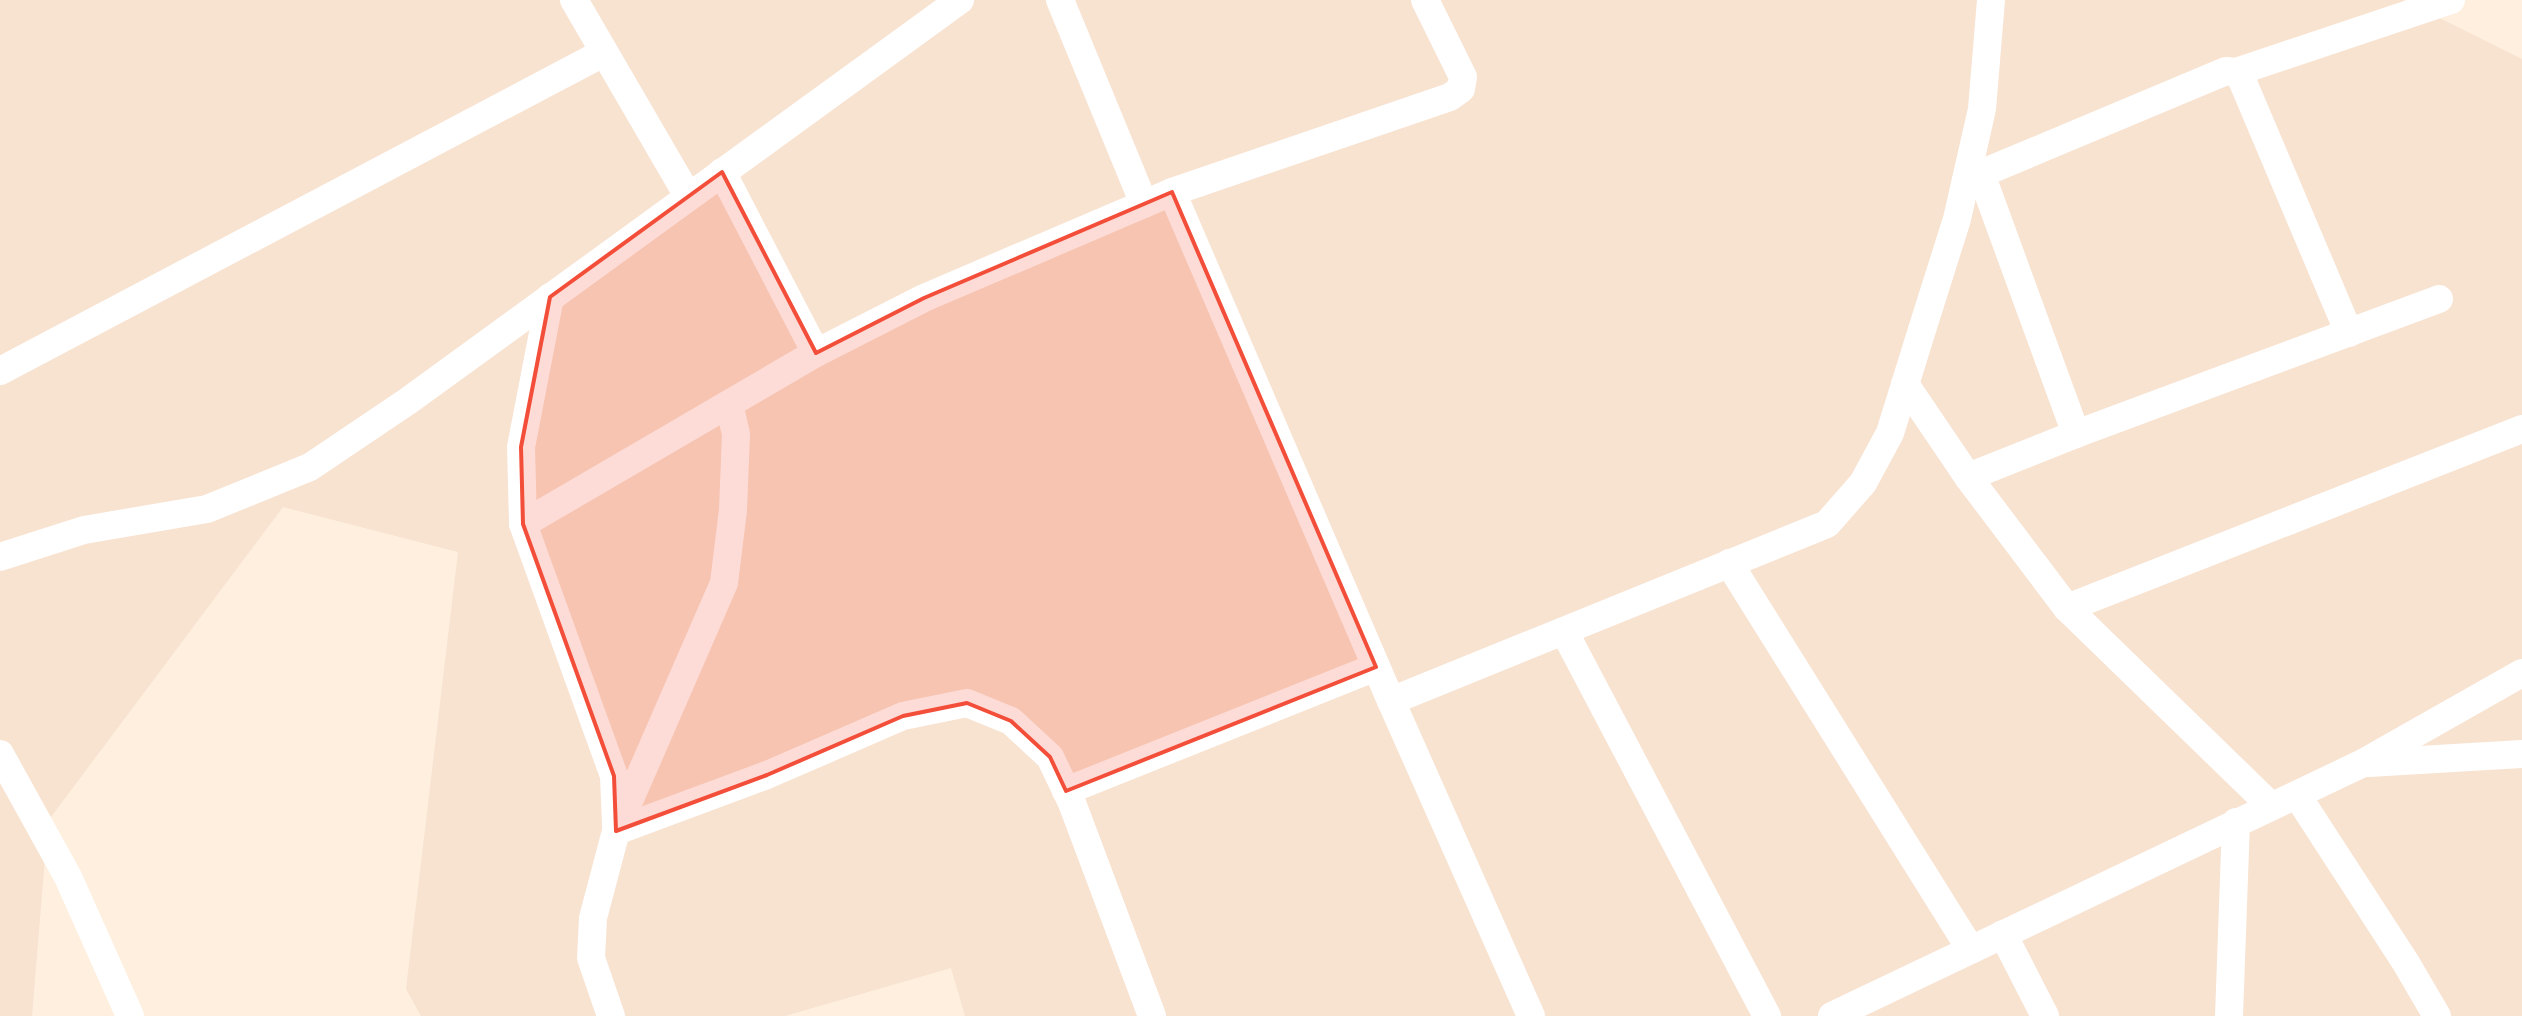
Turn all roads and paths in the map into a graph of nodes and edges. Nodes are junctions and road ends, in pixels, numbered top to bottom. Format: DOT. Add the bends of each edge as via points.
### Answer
graph roads {
  1 [pos="574,0"];
  2 [pos="960,0"];
  3 [pos="1060,0"];
  4 [pos="1425,0"];
  5 [pos="1991,0"];
  6 [pos="2451,0"];
  7 [pos="604,54"];
  8 [pos="2236,72"];
  9 [pos="722,172"];
  10 [pos="1974,177"];
  11 [pos="1172,192"];
  12 [pos="688,196"];
  13 [pos="1144,204"];
  14 [pos="550,297"];
  15 [pos="2438,300"];
  16 [pos="2349,333"];
  17 [pos="816,352"];
  18 [pos="0,371"];
  19 [pos="1905,384"];
  20 [pos="729,404"];
  21 [pos="2522,429"];
  22 [pos="2076,434"];
  23 [pos="1968,477"];
  24 [pos="524,524"];
  25 [pos="0,557"];
  26 [pos="1729,563"];
  27 [pos="2067,608"];
  28 [pos="1564,631"];
  29 [pos="1376,667"];
  30 [pos="2522,673"];
  31 [pos="1391,701"];
  32 [pos="0,754"];
  33 [pos="2522,754"];
  34 [pos="2363,763"];
  35 [pos="1066,791"];
  36 [pos="2297,794"];
  37 [pos="2271,806"];
  38 [pos="2236,822"];
  39 [pos="616,831"];
  40 [pos="2003,934"];
  41 [pos="1971,950"];
  42 [pos="130,1016"];
  43 [pos="611,1016"];
  44 [pos="1152,1016"];
  45 [pos="1531,1016"];
  46 [pos="1767,1016"];
  47 [pos="1832,1016"];
  48 [pos="2044,1016"];
  49 [pos="2229,1016"];
  50 [pos="2437,1016"];
  1 -- 7 [label="street"];
  2 -- 9 [label="street"];
  3 -- 13 [label="street"];
  4 -- 11 [label="street" via="1463,77 1460,89 1450,97"];
  5 -- 10 [label="street"];
  6 -- 8 [label="street"];
  7 -- 12 [label="street"];
  7 -- 18 [label="street"];
  8 -- 10 [label="street" via="2226,71"];
  8 -- 16 [label="street"];
  9 -- 12 [label="street"];
  9 -- 17 [label="street"];
  10 -- 19 [label="street" via="1957,219"];
  10 -- 22 [label="street"];
  11 -- 13 [label="street"];
  11 -- 29 [label="street"];
  12 -- 14 [label="street"];
  13 -- 17 [label="street" via="924,298"];
  14 -- 24 [label="street" via="521,447"];
  14 -- 25 [label="street" via="408,401 310,467 207,509 84,530"];
  15 -- 16 [label="street"];
  16 -- 22 [label="street"];
  17 -- 20 [label="street"];
  19 -- 23 [label="street"];
  19 -- 26 [label="street" via="1890,433 1867,474 1827,524"];
  20 -- 24 [label="street"];
  20 -- 39 [label="street" via="736,434 733,510 724,583"];
  21 -- 27 [label="street"];
  22 -- 23 [label="street"];
  23 -- 27 [label="street"];
  24 -- 39 [label="street" via="614,776"];
  26 -- 28 [label="street"];
  26 -- 41 [label="street"];
  27 -- 37 [label="street"];
  28 -- 31 [label="street"];
  28 -- 46 [label="street"];
  29 -- 31 [label="street"];
  29 -- 35 [label="street"];
  30 -- 34 [label="street"];
  31 -- 45 [label="street"];
  32 -- 42 [label="street" via="68,877"];
  33 -- 34 [label="street"];
  34 -- 36 [label="street"];
  35 -- 39 [label="street" via="1050,757 1011,721 967,704 903,716 767,775"];
  35 -- 44 [label="street"];
  36 -- 37 [label="street"];
  36 -- 50 [label="street"];
  37 -- 38 [label="street"];
  38 -- 40 [label="street"];
  38 -- 49 [label="street"];
  39 -- 43 [label="street" via="593,918 591,958"];
  40 -- 41 [label="street"];
  40 -- 48 [label="street"];
  41 -- 47 [label="street"];
}
